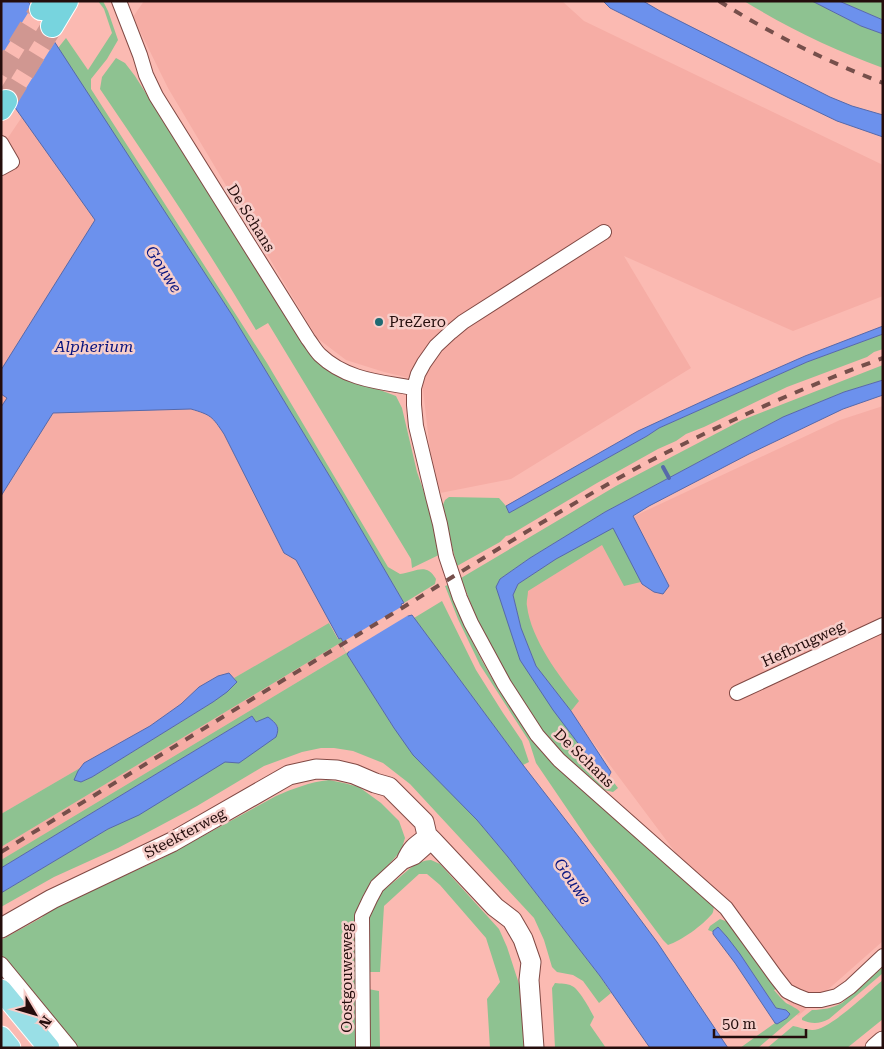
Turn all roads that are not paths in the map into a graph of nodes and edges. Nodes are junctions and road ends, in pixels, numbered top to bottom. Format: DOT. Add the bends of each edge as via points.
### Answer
graph roads {
  1 [pos="67,1"];
  2 [pos="119,1"];
  3 [pos="47,12"];
  4 [pos="1,143"];
  5 [pos="1,168"];
  6 [pos="604,232"];
  7 [pos="414,388"];
  8 [pos="883,625"];
  9 [pos="738,693"];
  10 [pos="430,838"];
  11 [pos="1,928"];
  12 [pos="883,956"];
  13 [pos="1,964"];
  14 [pos="1,990"];
  15 [pos="1,1037"];
  16 [pos="883,1041"];
  17 [pos="10,1048"];
  18 [pos="49,1048"];
  19 [pos="70,1048"];
  20 [pos="363,1048"];
  21 [pos="534,1048"];
  22 [pos="875,1048"];
  1 -- 3 [label="highway"];
  2 -- 7 [label="street, De Schans" via="156,96 308,340 332,365 346,373"];
  4 -- 5 [label="street" via="12,162"];
  6 -- 7 [label="street, De Schans" via="463,322 436,346 424,362"];
  7 -- 12 [label="street, De Schans" via="416,426 453,580 471,623 504,684 537,735 560,760 726,908 787,990 807,1000 837,996"];
  8 -- 9 [label="street, Hefbrugweg"];
  10 -- 11 [label="main road, Steekterweg" via="416,832 381,795 375,783 354,774 316,769 289,776 172,842 52,899"];
  10 -- 20 [label="street, Oostgouweweg" via="415,857 403,862 377,886 362,916"];
  10 -- 21 [label="main road, Steekterweg" via="495,906 520,966 530,980"];
  13 -- 19 [label="street"];
  14 -- 18 [label="main road"];
  15 -- 17 [label="main road"];
  16 -- 22 [label="main road"];
}
